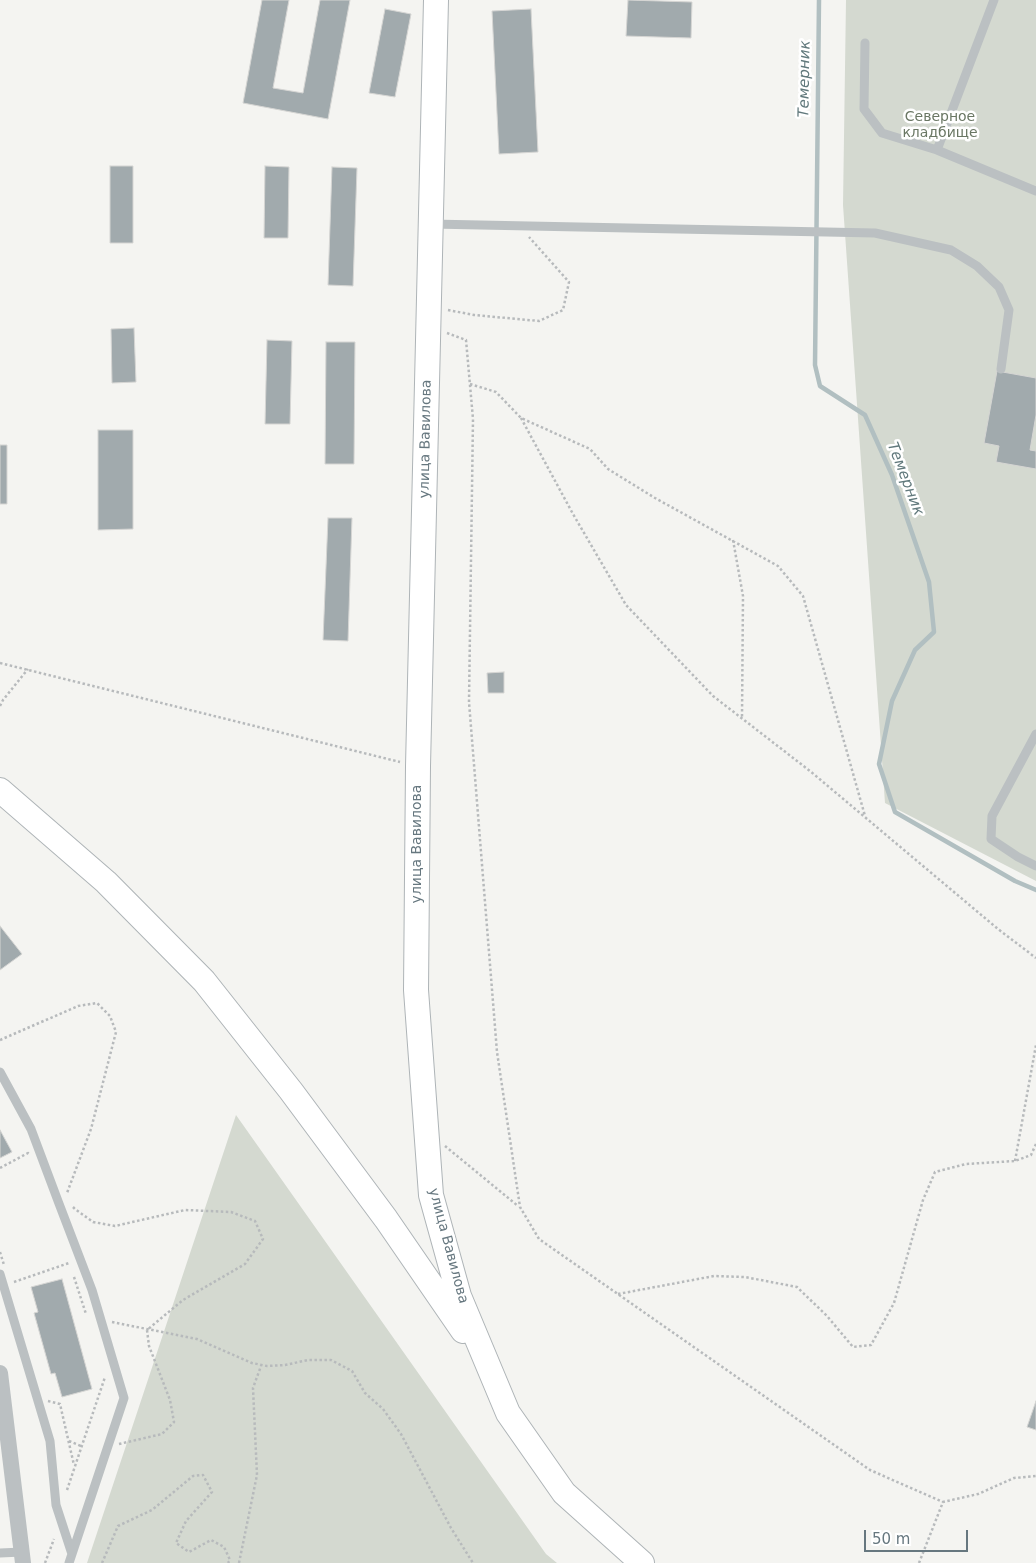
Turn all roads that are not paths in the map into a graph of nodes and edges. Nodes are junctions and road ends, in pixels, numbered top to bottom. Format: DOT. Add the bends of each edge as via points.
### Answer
graph roads {
  1 [pos="436,0"];
  2 [pos="994,0"];
  3 [pos="864,43"];
  4 [pos="937,150"];
  5 [pos="1036,191"];
  6 [pos="431,224"];
  7 [pos="1001,369"];
  8 [pos="1036,734"];
  9 [pos="0,790"];
  10 [pos="1036,866"];
  11 [pos="0,1072"];
  12 [pos="0,1274"];
  13 [pos="491,1372"];
  14 [pos="0,1373"];
  15 [pos="0,1553"];
  16 [pos="23,1558"];
  17 [pos="71,1558"];
  18 [pos="642,1563"];
  1 -- 6 [label="street, улица Вавилова"];
  2 -- 4 [label="lane"];
  3 -- 4 [label="lane" via="864,109 882,133"];
  4 -- 5 [label="lane"];
  6 -- 7 [label="lane" via="875,233 951,250 977,266 999,287 1009,310"];
  6 -- 13 [label="street, улица Вавилова" via="416,990 431,1196 459,1296"];
  8 -- 10 [label="lane" via="992,816 991,839"];
  9 -- 13 [label="street, улица Вавилова" via="106,882 204,981 386,1219"];
  11 -- 17 [label="lane" via="31,1129 92,1290 124,1398"];
  12 -- 17 [label="lane" via="50,1441 56,1505"];
  13 -- 18 [label="street, улица Вавилова" via="508,1413 564,1493"];
  14 -- 16 [label="street"];
  15 -- 16 [label="lane"];
}
